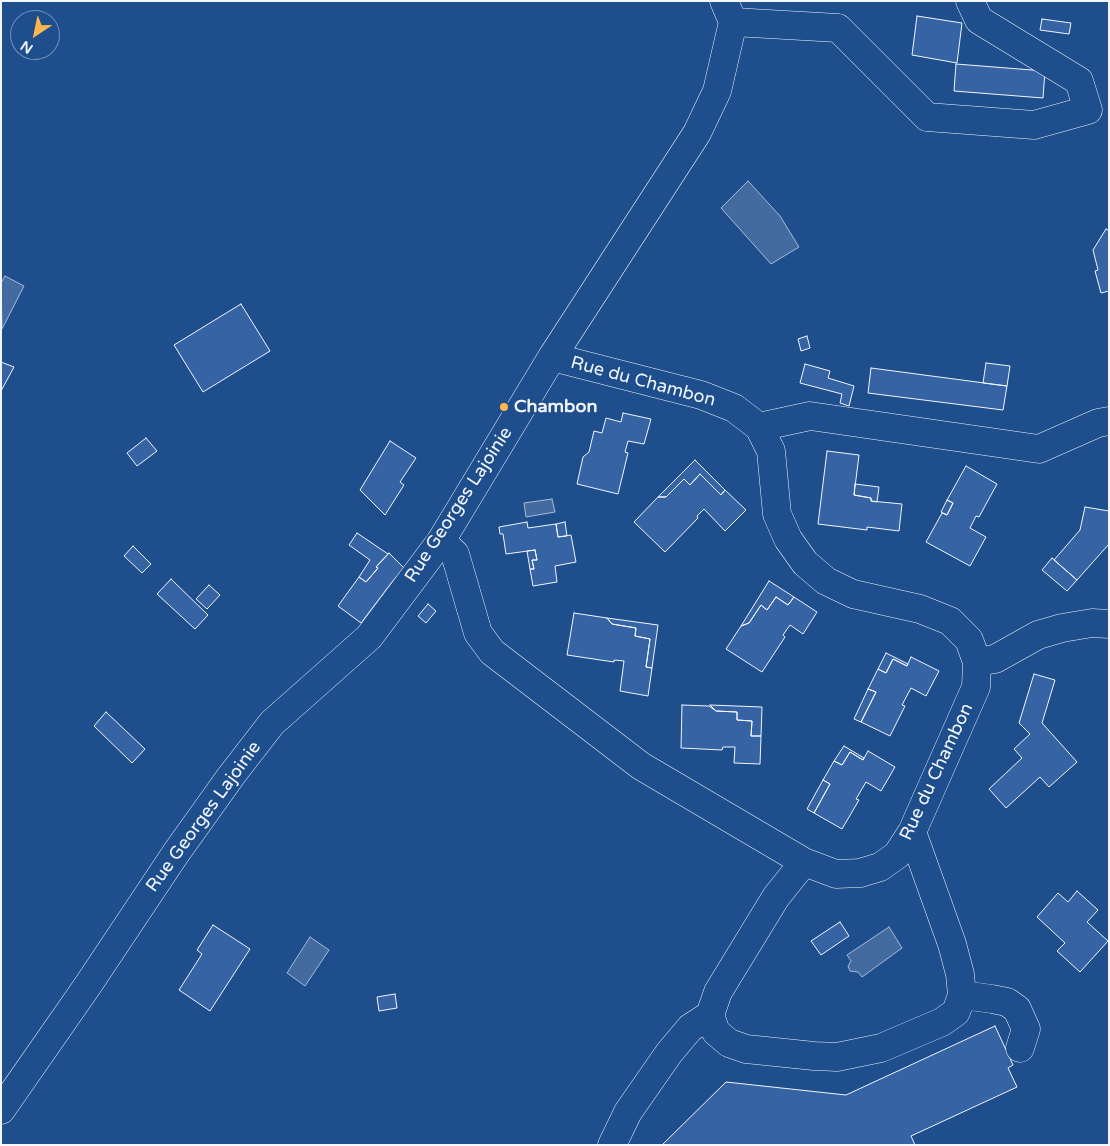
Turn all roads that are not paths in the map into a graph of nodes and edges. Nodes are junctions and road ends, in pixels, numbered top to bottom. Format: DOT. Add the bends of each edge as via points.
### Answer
graph roads {
  1 [pos="970,1"];
  2 [pos="729,12"];
  3 [pos="552,357"];
  4 [pos="1109,421"];
  5 [pos="759,427"];
  6 [pos="441,541"];
  7 [pos="1109,624"];
  8 [pos="977,662"];
  9 [pos="912,832"];
  10 [pos="804,862"];
  11 [pos="962,995"];
  12 [pos="710,1015"];
  13 [pos="1020,1048"];
  14 [pos="1,1110"];
  15 [pos="612,1145"];
  1 -- 2 [label="street" via="979,20 1079,81 1088,110 1034,126 927,117 838,28"];
  2 -- 3 [label="street, Rue Georges Lajoinie" via="717,91 697,133"];
  3 -- 5 [label="street, Rue du Chambon" via="701,395 734,408"];
  3 -- 6 [label="street, Rue Georges Lajoinie"];
  4 -- 5 [label="street" via="1039,449 810,416"];
  5 -- 8 [label="street, Rue du Chambon" via="771,451 777,514 788,539 805,563 826,581 853,594 920,609 950,621 969,640"];
  6 -- 10 [label="street, Rue du Chambon" via="455,554 478,633 492,652 641,766"];
  6 -- 14 [label="street, Rue Georges Lajoinie" via="369,636 272,723 230,776"];
  7 -- 8 [label="street" via="1077,626 1038,635 995,659"];
  8 -- 9 [label="street, Rue du Chambon" via="976,687"];
  9 -- 10 [label="street, Rue du Chambon" via="897,856 880,867 860,873 836,874"];
  9 -- 11 [label="street" via="952,944"];
  10 -- 12 [label="street" via="771,905 718,992"];
  11 -- 12 [label="street" via="956,1012 942,1022 881,1048 837,1057 746,1049 729,1044 716,1032"];
  11 -- 13 [label="street" via="1007,1002 1017,1010 1026,1029"];
  12 -- 15 [label="street" via="690,1028 669,1053 628,1112"];
}
